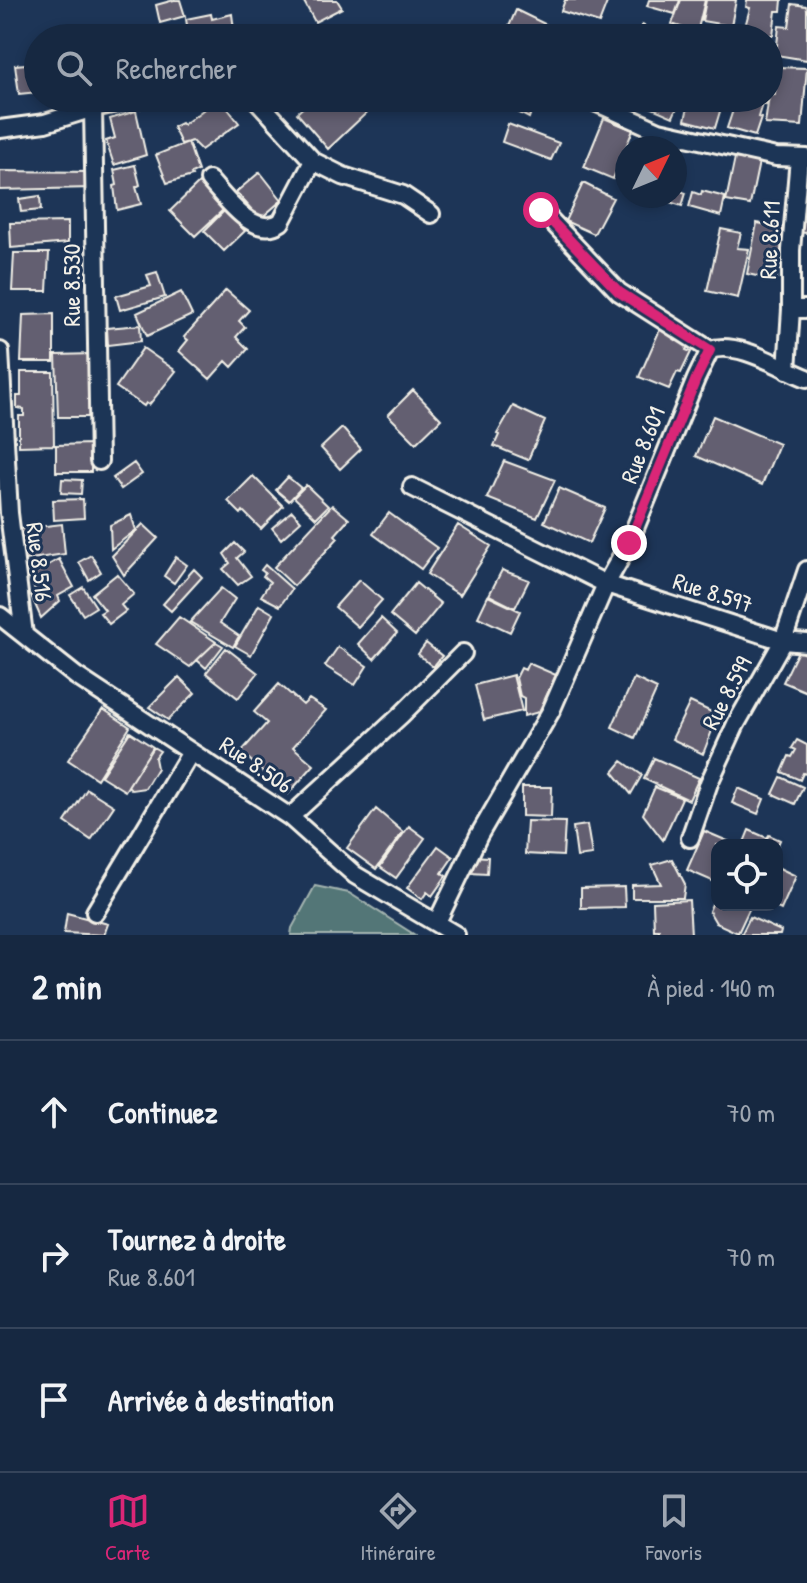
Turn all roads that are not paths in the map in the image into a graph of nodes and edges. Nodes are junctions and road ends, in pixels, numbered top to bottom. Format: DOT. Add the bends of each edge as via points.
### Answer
graph roads {
  1 [pos="80,112"];
  2 [pos="93,112"];
  3 [pos="268,112"];
  4 [pos="617,112"];
  5 [pos="0,129"];
  6 [pos="803,158"];
  7 [pos="313,161"];
  8 [pos="209,180"];
  9 [pos="541,210"];
  10 [pos="431,214"];
  11 [pos="799,309"];
  12 [pos="710,350"];
  13 [pos="0,351"];
  14 [pos="787,370"];
  15 [pos="807,378"];
  16 [pos="99,461"];
  17 [pos="412,487"];
  18 [pos="807,570"];
  19 [pos="606,584"];
  20 [pos="0,616"];
  21 [pos="24,635"];
  22 [pos="783,641"];
  23 [pos="807,643"];
  24 [pos="463,653"];
  25 [pos="191,752"];
  26 [pos="290,817"];
  27 [pos="690,838"];
  28 [pos="95,912"];
  29 [pos="437,922"];
  30 [pos="456,935"];
  1 -- 5 [label="street"];
  2 -- 16 [label="street, Rue 8.530"];
  3 -- 7 [label="street"];
  4 -- 6 [label="street" via="659,131"];
  6 -- 11 [label="street, Rue 8.611" via="791,250"];
  7 -- 8 [label="street" via="281,222 273,227 264,228 243,216"];
  7 -- 10 [label="street" via="403,195"];
  9 -- 12 [label="street" via="619,292"];
  11 -- 14 [label="street, Rue 8.611"];
  12 -- 14 [label="street" via="737,350"];
  12 -- 19 [label="street, Rue 8.601" via="629,543"];
  13 -- 21 [label="street, Rue 8.516" via="9,513"];
  14 -- 15 [label="street"];
  17 -- 19 [label="street"];
  18 -- 22 [label="street, Rue 8.599"];
  19 -- 22 [label="street, Rue 8.597"];
  19 -- 29 [label="street, Rue 8.601" via="551,711 479,835"];
  20 -- 21 [label="street, Rue 8.506"];
  21 -- 25 [label="street, Rue 8.506"];
  22 -- 23 [label="street, Rue 8.597"];
  22 -- 27 [label="street, Rue 8.599" via="736,724"];
  24 -- 26 [label="street, Rue 8.506"];
  25 -- 26 [label="street, Rue 8.506"];
  25 -- 28 [label="street"];
  26 -- 29 [label="street" via="355,875"];
  29 -- 30 [label="street"];
}
